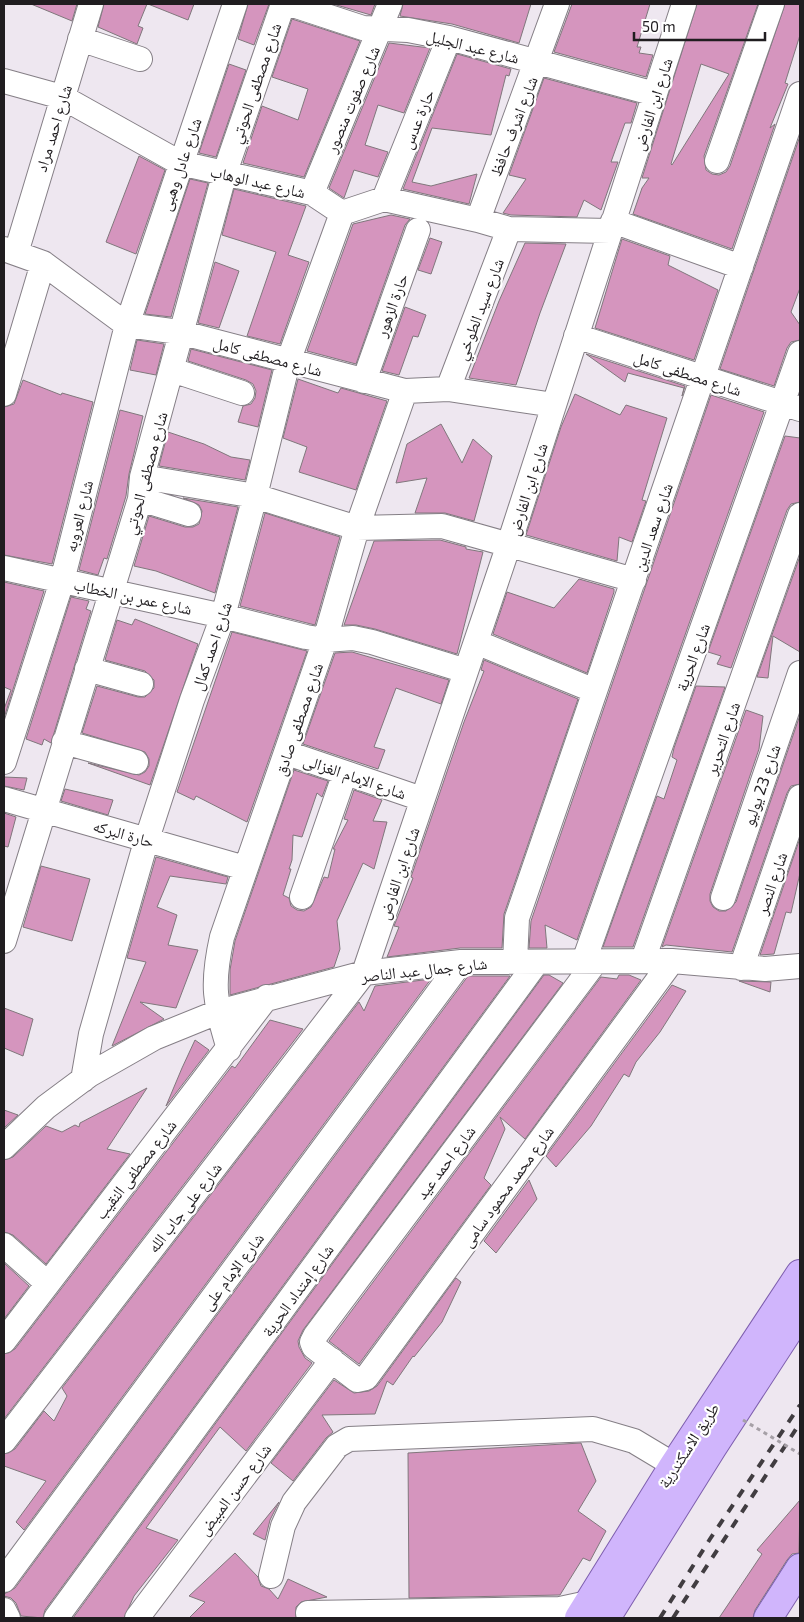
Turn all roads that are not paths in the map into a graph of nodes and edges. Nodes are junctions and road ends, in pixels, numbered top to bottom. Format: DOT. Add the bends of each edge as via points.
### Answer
graph roads {
  1 [pos="91,4"];
  2 [pos="235,4"];
  3 [pos="283,4"];
  4 [pos="290,4"];
  5 [pos="390,4"];
  6 [pos="557,4"];
  7 [pos="684,4"];
  8 [pos="772,4"];
  9 [pos="381,30"];
  10 [pos="449,38"];
  11 [pos="80,39"];
  12 [pos="140,59"];
  13 [pos="537,62"];
  14 [pos="4,80"];
  15 [pos="655,94"];
  16 [pos="800,94"];
  17 [pos="62,97"];
  18 [pos="717,161"];
  19 [pos="180,163"];
  20 [pos="225,172"];
  21 [pos="312,193"];
  22 [pos="384,200"];
  23 [pos="342,213"];
  24 [pos="478,220"];
  25 [pos="612,226"];
  26 [pos="509,229"];
  27 [pos="418,230"];
  28 [pos="10,251"];
  29 [pos="44,262"];
  30 [pos="741,267"];
  31 [pos="127,325"];
  32 [pos="180,332"];
  33 [pos="576,336"];
  34 [pos="800,353"];
  35 [pos="288,362"];
  36 [pos="8,365"];
  37 [pos="172,370"];
  38 [pos="704,378"];
  39 [pos="364,381"];
  40 [pos="448,390"];
  41 [pos="405,391"];
  42 [pos="242,393"];
  43 [pos="4,394"];
  44 [pos="554,405"];
  45 [pos="791,407"];
  46 [pos="141,488"];
  47 [pos="255,496"];
  48 [pos="189,514"];
  49 [pos="800,515"];
  50 [pos="356,528"];
  51 [pos="509,544"];
  52 [pos="4,568"];
  53 [pos="634,580"];
  54 [pos="62,581"];
  55 [pos="111,592"];
  56 [pos="223,616"];
  57 [pos="325,640"];
  58 [pos="476,642"];
  59 [pos="87,669"];
  60 [pos="466,671"];
  61 [pos="800,672"];
  62 [pos="141,684"];
  63 [pos="595,691"];
  64 [pos="64,742"];
  65 [pos="287,753"];
  66 [pos="4,762"];
  67 [pos="136,762"];
  68 [pos="345,773"];
  69 [pos="800,798"];
  70 [pos="4,799"];
  71 [pos="422,800"];
  72 [pos="43,810"];
  73 [pos="147,840"];
  74 [pos="245,868"];
  75 [pos="302,897"];
  76 [pos="723,898"];
  77 [pos="4,941"];
  78 [pos="643,960"];
  79 [pos="590,961"];
  80 [pos="672,961"];
  81 [pos="461,962"];
  82 [pos="526,962"];
  83 [pos="800,966"];
  84 [pos="742,968"];
  85 [pos="364,973"];
  86 [pos="267,998"];
  87 [pos="218,1012"];
  88 [pos="229,1049"];
  89 [pos="83,1080"];
  90 [pos="4,1147"];
  91 [pos="4,1245"];
  92 [pos="800,1274"];
  93 [pos="47,1283"];
  94 [pos="800,1313"];
  95 [pos="4,1341"];
  96 [pos="332,1360"];
  97 [pos="4,1441"];
  98 [pos="674,1465"];
  99 [pos="800,1568"];
  100 [pos="271,1576"];
  101 [pos="618,1577"];
  102 [pos="4,1580"];
  103 [pos="4,1610"];
  104 [pos="308,1613"];
  105 [pos="596,1613"];
  106 [pos="775,1615"];
  107 [pos="8,1618"];
  108 [pos="56,1618"];
  109 [pos="137,1618"];
  1 -- 11 [label="street, شارع احمد مراد"];
  2 -- 19 [label="street, شارع عادل وهبى"];
  3 -- 20 [label="street, شارع مصطفى الحوتي"];
  4 -- 9 [label="street, شارع عبد الجليل" via="363,28"];
  5 -- 9 [label="street, شارع صفوت منصور"];
  6 -- 13 [label="street, شارع اشرف حافظ"];
  7 -- 15 [label="street, شارع ابن الفارض"];
  8 -- 18 [label="street"];
  9 -- 10 [label="street, شارع عبد الجليل" via="408,30"];
  9 -- 21 [label="street, شارع صفوت منصور"];
  10 -- 13 [label="street, شارع عبد الجليل"];
  10 -- 22 [label="street, حارة عدس"];
  11 -- 12 [label="street"];
  11 -- 17 [label="street, شارع احمد مراد"];
  13 -- 15 [label="street, شارع عبد الجليل"];
  13 -- 24 [label="street, شارع اشرف حافظ"];
  14 -- 17 [label="street, شارع عبد الوهاب"];
  15 -- 25 [label="street, شارع ابن الفارض"];
  16 -- 30 [label="street, شارع سعد الدين"];
  17 -- 19 [label="street, شارع عبد الوهاب"];
  17 -- 28 [label="street, شارع احمد مراد"];
  19 -- 20 [label="street, شارع عبد الوهاب"];
  19 -- 31 [label="street, شارع عادل وهبى"];
  20 -- 21 [label="street, شارع عبد الوهاب"];
  20 -- 32 [label="street, شارع مصطفى الحوتي"];
  21 -- 23 [label="street, شارع عبد الوهاب"];
  22 -- 23 [label="street"];
  22 -- 24 [label="street"];
  23 -- 35 [label="street, شارع احمد كمال"];
  24 -- 26 [label="street"];
  25 -- 26 [label="street"];
  25 -- 30 [label="street"];
  25 -- 33 [label="street, شارع ابن الفارض"];
  26 -- 40 [label="street, شارع سيد الطوخي"];
  27 -- 39 [label="street, حارة الزهور"];
  28 -- 29 [label="street, شارع مصطفى كامل"];
  29 -- 31 [label="street, شارع مصطفى كامل"];
  29 -- 36 [label="street"];
  30 -- 38 [label="street, شارع سعد الدين"];
  31 -- 32 [label="street, شارع مصطفى كامل"];
  31 -- 54 [label="street, شارع العروبه"];
  32 -- 35 [label="street, شارع مصطفى كامل"];
  32 -- 37 [label="street, شارع مصطفى الحوتي"];
  33 -- 38 [label="street, شارع مصطفى كامل"];
  33 -- 44 [label="street, شارع ابن الفارض"];
  34 -- 45 [label="street, شارع الحرية"];
  35 -- 39 [label="street, شارع مصطفى كامل"];
  35 -- 47 [label="street, شارع احمد كمال"];
  36 -- 43 [label="street"];
  37 -- 42 [label="street"];
  37 -- 46 [label="street, شارع مصطفى الحوتي"];
  38 -- 45 [label="street, شارع مصطفى كامل"];
  38 -- 53 [label="street, شارع سعد الدين"];
  39 -- 41 [label="street, شارع مصطفى كامل"];
  40 -- 41 [label="street, شارع مصطفى كامل"];
  40 -- 44 [label="street, شارع مصطفى كامل"];
  41 -- 50 [label="street, شارع مصطفى صادق"];
  44 -- 51 [label="street, شارع ابن الفارض"];
  45 -- 79 [label="street, شارع الحرية"];
  46 -- 47 [label="street"];
  46 -- 48 [label="street"];
  46 -- 55 [label="street, شارع مصطفى الحوتي"];
  47 -- 50 [label="street"];
  47 -- 56 [label="street, شارع احمد كمال"];
  49 -- 78 [label="street, شارع التحرير"];
  50 -- 51 [label="street" via="442,526"];
  50 -- 57 [label="street, شارع مصطفى صادق"];
  51 -- 53 [label="street"];
  51 -- 58 [label="street, شارع ابن الفارض"];
  52 -- 54 [label="street, شارع عمر بن الخطاب"];
  53 -- 63 [label="street, شارع سعد الدين"];
  54 -- 55 [label="street, شارع عمر بن الخطاب"];
  54 -- 66 [label="street, شارع العروبه"];
  55 -- 56 [label="street, شارع عمر بن الخطاب"];
  55 -- 59 [label="street, شارع مصطفى الحوتي"];
  56 -- 57 [label="street, شارع عمر بن الخطاب"];
  56 -- 73 [label="street, شارع احمد كمال"];
  57 -- 60 [label="street, شارع عمر بن الخطاب" via="353,638 372,642"];
  57 -- 65 [label="street, شارع مصطفى صادق"];
  58 -- 60 [label="street, شارع ابن الفارض"];
  58 -- 63 [label="street"];
  59 -- 62 [label="street"];
  59 -- 64 [label="street, شارع مصطفى الحوتي"];
  60 -- 71 [label="street, شارع ابن الفارض"];
  61 -- 76 [label="street, شارع 23 يوليو"];
  63 -- 82 [label="street, شارع سعد الدين" via="517,918"];
  64 -- 67 [label="street"];
  64 -- 72 [label="street, شارع مصطفى الحوتي"];
  65 -- 68 [label="street, شارع الإمام الغزالى"];
  65 -- 74 [label="street, شارع مصطفى صادق"];
  68 -- 71 [label="street, شارع الإمام الغزالى"];
  68 -- 75 [label="street"];
  69 -- 84 [label="street, شارع النصر"];
  70 -- 72 [label="street, حارة البركه"];
  71 -- 85 [label="street, شارع ابن الفارض"];
  72 -- 73 [label="street, حارة البركه"];
  72 -- 77 [label="street, شارع مصطفى الحوتي"];
  73 -- 74 [label="street, حارة البركه"];
  73 -- 89 [label="street, شارع احمد كمال" via="90,1034"];
  74 -- 87 [label="street, شارع مصطفى صادق" via="215,968"];
  78 -- 79 [label="street, شارع جمال عبد الناصر"];
  78 -- 80 [label="street, شارع جمال عبد الناصر"];
  79 -- 82 [label="street, شارع جمال عبد الناصر"];
  79 -- 96 [label="street, شارع احمد عيد" via="315,1336 314,1347"];
  80 -- 84 [label="street, شارع جمال عبد الناصر"];
  80 -- 96 [label="street, شارع محمد محمود سامى" via="366,1378 356,1380"];
  81 -- 82 [label="street, شارع جمال عبد الناصر"];
  81 -- 85 [label="street, شارع جمال عبد الناصر"];
  81 -- 102 [label="street, شارع الإمام على"];
  82 -- 108 [label="street, شارع إمتداد الحرية"];
  83 -- 84 [label="street, شارع جمال عبد الناصر"];
  85 -- 86 [label="street, شارع جمال عبد الناصر"];
  85 -- 97 [label="street, شارع على جاب الله"];
  86 -- 87 [label="street, شارع جمال عبد الناصر"];
  86 -- 88 [label="street, شارع مصطفى النقيب"];
  87 -- 88 [label="street, شارع مصطفى صادق"];
  87 -- 89 [label="street, شارع جمال عبد الناصر" via="154,1038"];
  88 -- 93 [label="street, شارع مصطفى النقيب"];
  89 -- 90 [label="street, شارع جمال عبد الناصر" via="46,1107"];
  91 -- 93 [label="street"];
  92 -- 98 [label="main road, طريق الاسكندرية"];
  93 -- 95 [label="street, شارع مصطفى النقيب"];
  94 -- 101 [label="main road, طريق الاسكندرية" via="712,1448"];
  96 -- 109 [label="street, شارع حسن المبيض"];
  98 -- 100 [label="street" via="622,1435 593,1429 349,1439 337,1446 294,1502 283,1526"];
  98 -- 101 [label="main road, طريق الاسكندرية"];
  99 -- 106 [label="main road"];
  101 -- 105 [label="main road, طريق الاسكندرية"];
  103 -- 107 [label="street"];
  104 -- 105 [label="street" via="560,1609"];
}
